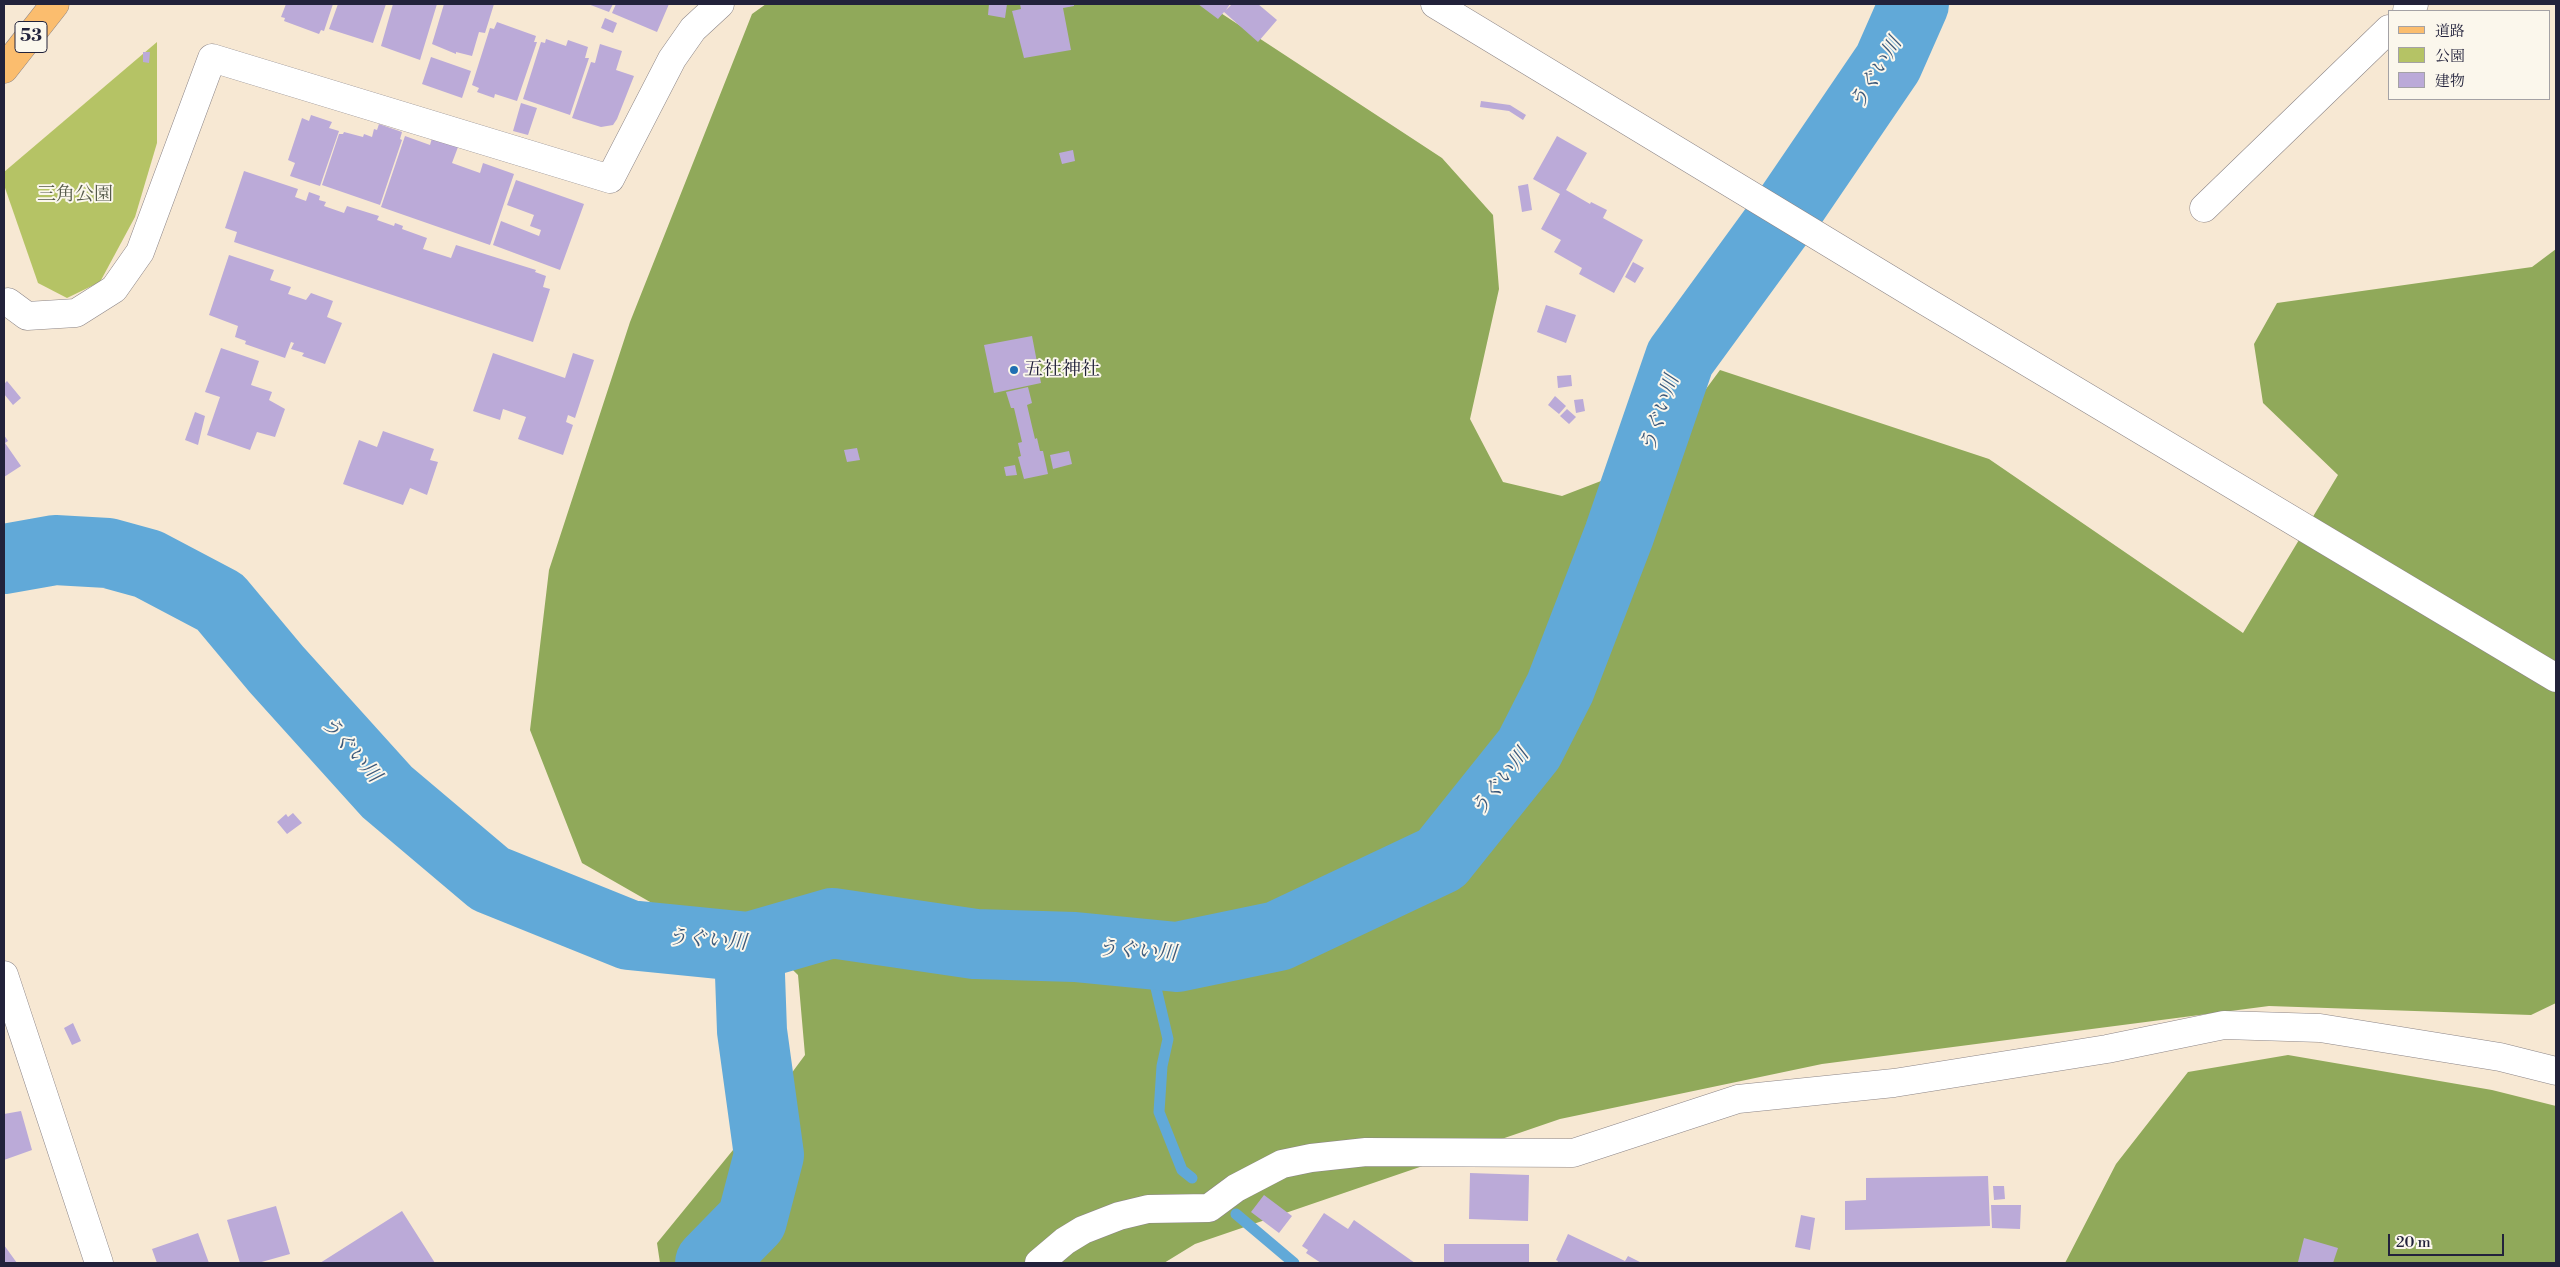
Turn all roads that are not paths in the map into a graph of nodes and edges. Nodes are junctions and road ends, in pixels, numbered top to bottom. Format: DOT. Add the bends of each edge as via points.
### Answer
graph roads {
  1 [pos="55,4"];
  2 [pos="720,4"];
  3 [pos="1435,4"];
  4 [pos="2388,30"];
  5 [pos="4,69"];
  6 [pos="2204,208"];
  7 [pos="5,299"];
  8 [pos="2556,678"];
  9 [pos="4,976"];
  10 [pos="2556,1071"];
  11 [pos="99,1263"];
  12 [pos="1039,1263"];
  1 -- 5 [label="main road, 53"];
  2 -- 7 [label="street" via="693,29 672,59 610,179 212,58 140,252 114,289 76,313 27,316"];
  3 -- 8 [label="street"];
  4 -- 6 [label="street"];
  9 -- 11 [label="street"];
  10 -- 12 [label="street" via="2500,1057 2320,1028 2224,1025 2106,1049 1894,1083 1738,1099 1574,1153 1366,1152 1311,1158 1282,1164 1236,1188 1209,1208 1148,1209 1119,1216 1071,1237"];
}
